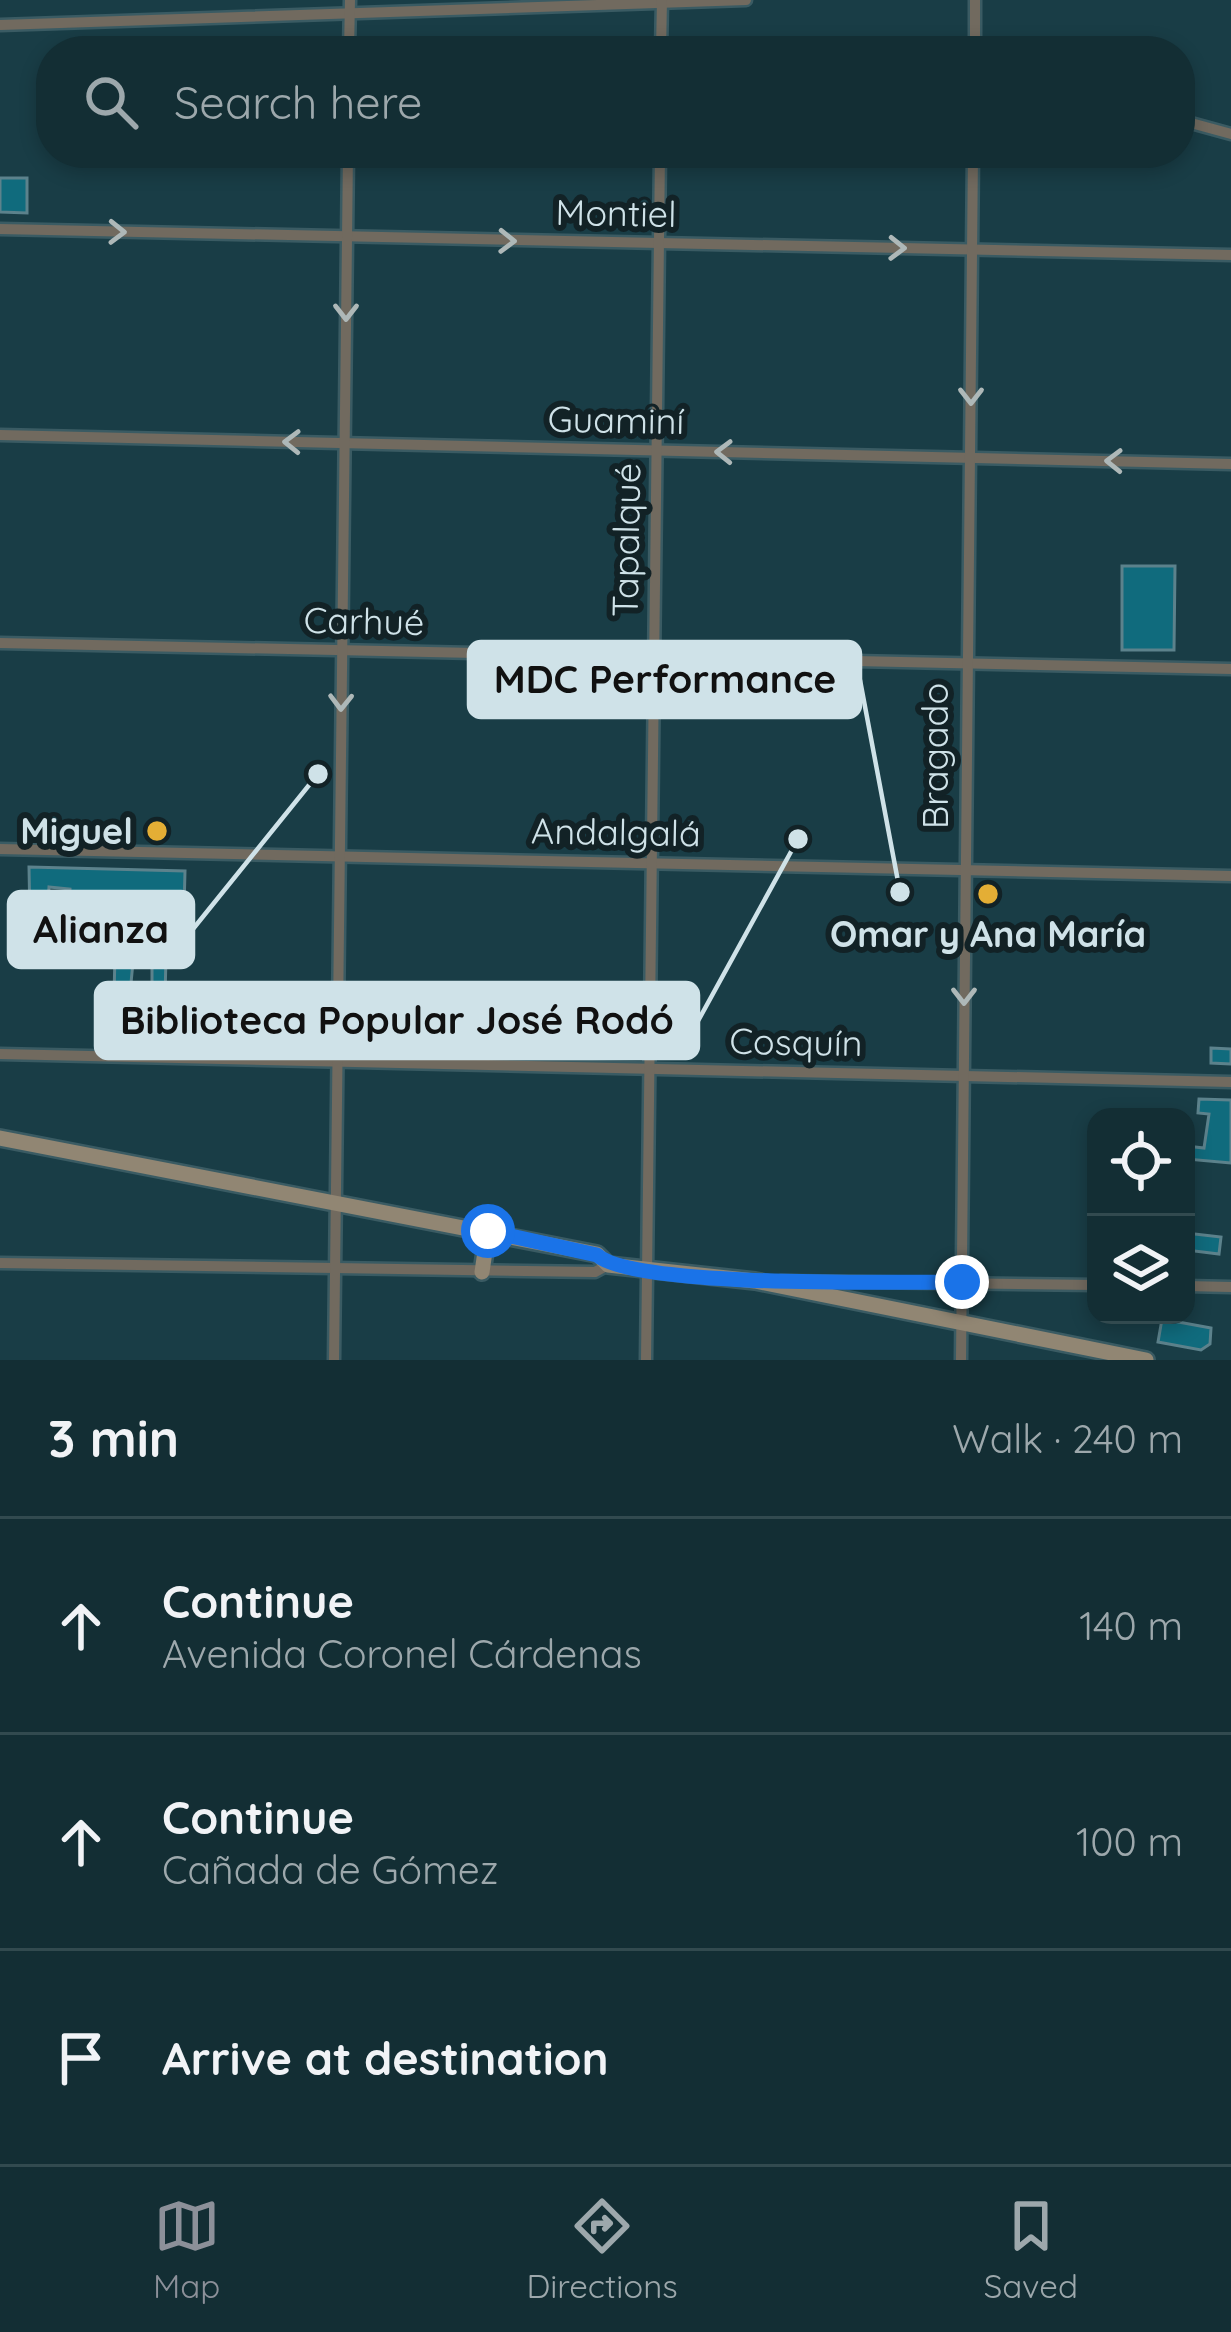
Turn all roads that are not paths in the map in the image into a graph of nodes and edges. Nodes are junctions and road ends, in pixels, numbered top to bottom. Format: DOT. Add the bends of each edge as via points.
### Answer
graph roads {
  1 [pos="746,0"];
  2 [pos="975,0"];
  3 [pos="662,2"];
  4 [pos="529,3"];
  5 [pos="350,6"];
  6 [pos="0,25"];
  7 [pos="662,36"];
  8 [pos="975,36"];
  9 [pos="1195,124"];
  10 [pos="1231,134"];
  11 [pos="348,168"];
  12 [pos="660,168"];
  13 [pos="973,168"];
  14 [pos="0,229"];
  15 [pos="346,238"];
  16 [pos="659,244"];
  17 [pos="971,249"];
  18 [pos="1231,255"];
  19 [pos="0,435"];
  20 [pos="345,444"];
  21 [pos="658,451"];
  22 [pos="970,458"];
  23 [pos="1231,464"];
  24 [pos="0,643"];
  25 [pos="342,651"];
  26 [pos="654,657"];
  27 [pos="966,664"];
  28 [pos="1231,669"];
  29 [pos="0,849"];
  30 [pos="340,856"];
  31 [pos="652,862"];
  32 [pos="965,869"];
  33 [pos="1231,875"];
  34 [pos="0,1054"];
  35 [pos="338,1064"];
  36 [pos="650,1069"];
  37 [pos="963,1076"];
  38 [pos="1231,1082"];
  39 [pos="0,1138"];
  40 [pos="336,1200"];
  41 [pos="488,1231"];
  42 [pos="0,1263"];
  43 [pos="608,1265"];
  44 [pos="646,1270"];
  45 [pos="335,1271"];
  46 [pos="482,1272"];
  47 [pos="755,1281"];
  48 [pos="962,1282"];
  49 [pos="1087,1285"];
  50 [pos="1195,1286"];
  51 [pos="1231,1287"];
  52 [pos="962,1322"];
  53 [pos="334,1360"];
  54 [pos="646,1360"];
  55 [pos="961,1360"];
  56 [pos="1146,1360"];
  1 -- 3 [label="street"];
  2 -- 8 [label="street"];
  3 -- 4 [label="street"];
  3 -- 7 [label="street"];
  4 -- 5 [label="street"];
  5 -- 6 [label="street"];
  9 -- 10 [label="street"];
  11 -- 15 [label="street"];
  12 -- 16 [label="street, Tapalqué"];
  13 -- 17 [label="street, Bragado"];
  14 -- 15 [label="street, Montiel, one-way"];
  15 -- 16 [label="street, Montiel, one-way"];
  15 -- 20 [label="street, one-way"];
  16 -- 17 [label="street, Montiel, one-way"];
  16 -- 21 [label="street, Tapalqué"];
  17 -- 18 [label="street, Montiel"];
  17 -- 22 [label="street, Bragado, one-way"];
  20 -- 19 [label="street, Guaminí, one-way"];
  20 -- 21 [label="street, Guaminí"];
  20 -- 25 [label="street"];
  22 -- 21 [label="street, Guaminí, one-way"];
  21 -- 26 [label="street, Tapalqué"];
  23 -- 22 [label="street, Guaminí, one-way"];
  22 -- 27 [label="street, Bragado"];
  24 -- 25 [label="street, Carhué"];
  25 -- 26 [label="street, Carhué"];
  25 -- 30 [label="street, one-way"];
  26 -- 27 [label="street, Carhué"];
  26 -- 31 [label="street, Tapalqué"];
  27 -- 28 [label="street, Carhué"];
  27 -- 32 [label="street, Bragado"];
  29 -- 30 [label="street, Andalgalá"];
  30 -- 31 [label="street, Andalgalá"];
  30 -- 35 [label="street"];
  31 -- 32 [label="street, Andalgalá"];
  31 -- 36 [label="street, Tapalqué"];
  32 -- 33 [label="street, Andalgalá"];
  32 -- 37 [label="street, Bragado, one-way"];
  34 -- 35 [label="street, Cosquín"];
  35 -- 36 [label="street, Cosquín"];
  35 -- 40 [label="street"];
  36 -- 37 [label="street, Cosquín"];
  36 -- 44 [label="street, Tapalqué"];
  37 -- 38 [label="street, Cosquín"];
  37 -- 48 [label="street, Bragado"];
  39 -- 40 [label="street"];
  40 -- 41 [label="street"];
  40 -- 45 [label="street"];
  41 -- 43 [label="street" via="597,1255"];
  41 -- 46 [label="street"];
  42 -- 45 [label="street"];
  43 -- 44 [label="street"];
  43 -- 46 [label="street" via="595,1272"];
  44 -- 47 [label="street"];
  44 -- 54 [label="street, Tapalqué"];
  45 -- 46 [label="street"];
  45 -- 53 [label="street"];
  47 -- 48 [label="street"];
  47 -- 52 [label="street"];
  48 -- 49 [label="street"];
  48 -- 52 [label="street, Bragado"];
  50 -- 51 [label="street"];
  52 -- 55 [label="street, Bragado"];
  52 -- 56 [label="street"];
}
